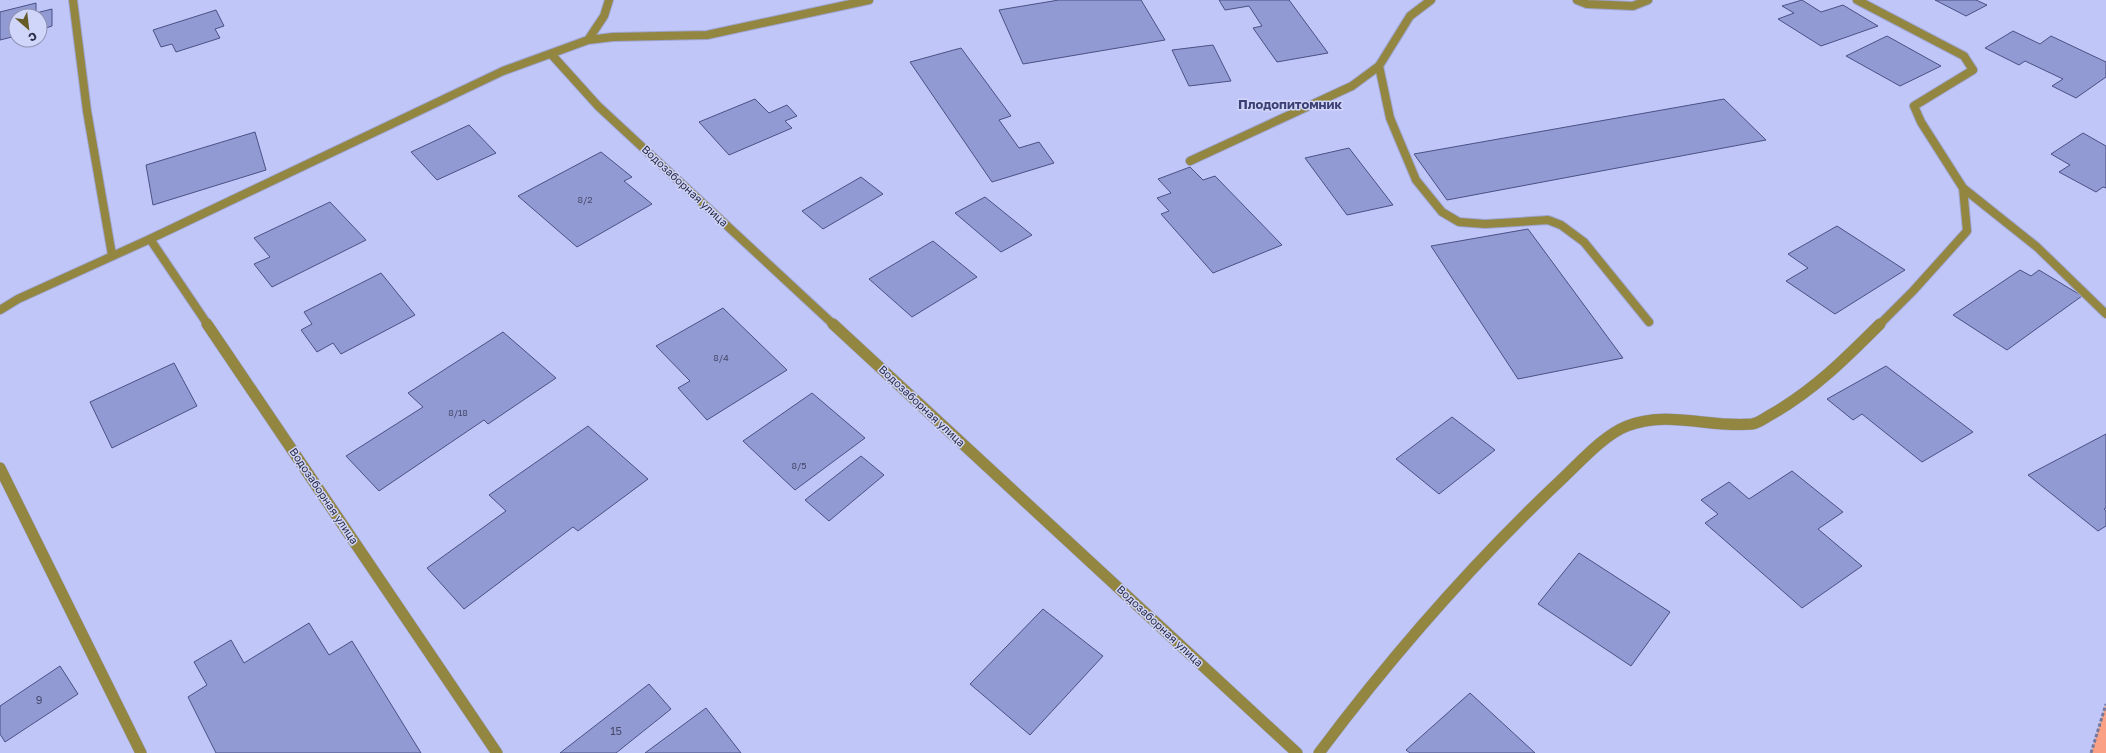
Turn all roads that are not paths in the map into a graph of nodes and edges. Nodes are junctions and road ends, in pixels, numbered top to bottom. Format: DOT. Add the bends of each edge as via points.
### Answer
graph roads {
  1 [pos="73,0"];
  2 [pos="609,0"];
  3 [pos="869,0"];
  4 [pos="1431,0"];
  5 [pos="1577,0"];
  6 [pos="1648,0"];
  7 [pos="1857,0"];
  8 [pos="588,40"];
  9 [pos="552,55"];
  10 [pos="1379,66"];
  11 [pos="1190,161"];
  12 [pos="1962,188"];
  13 [pos="150,239"];
  14 [pos="112,255"];
  15 [pos="0,310"];
  16 [pos="2106,314"];
  17 [pos="1649,322"];
  18 [pos="0,468"];
  19 [pos="141,753"];
  20 [pos="497,753"];
  21 [pos="1298,753"];
  22 [pos="1319,753"];
  1 -- 14 [label="street" via="87,111"];
  2 -- 8 [label="street" via="609,8"];
  3 -- 8 [label="street" via="707,35"];
  4 -- 10 [label="street" via="1410,16"];
  5 -- 6 [label="street" via="1587,4 1633,6"];
  7 -- 12 [label="street" via="1964,56 1973,70 1914,106 1921,122"];
  8 -- 9 [label="street"];
  9 -- 13 [label="street" via="503,71"];
  9 -- 21 [label="street, Водозаборная улица" via="598,106"];
  10 -- 11 [label="street" via="1352,86"];
  10 -- 17 [label="street" via="1390,118 1416,180 1442,212 1459,222 1484,224 1548,220 1561,225 1584,242"];
  12 -- 16 [label="street" via="2037,247"];
  12 -- 22 [label="street" via="1967,231 1913,291 1836,368 1796,400 1754,424 1662,418 1626,426 1599,444 1544,495 1464,580 1359,700"];
  13 -- 14 [label="street"];
  13 -- 20 [label="street, Водозаборная улица"];
  14 -- 15 [label="street"];
  18 -- 19 [label="street"];
}
